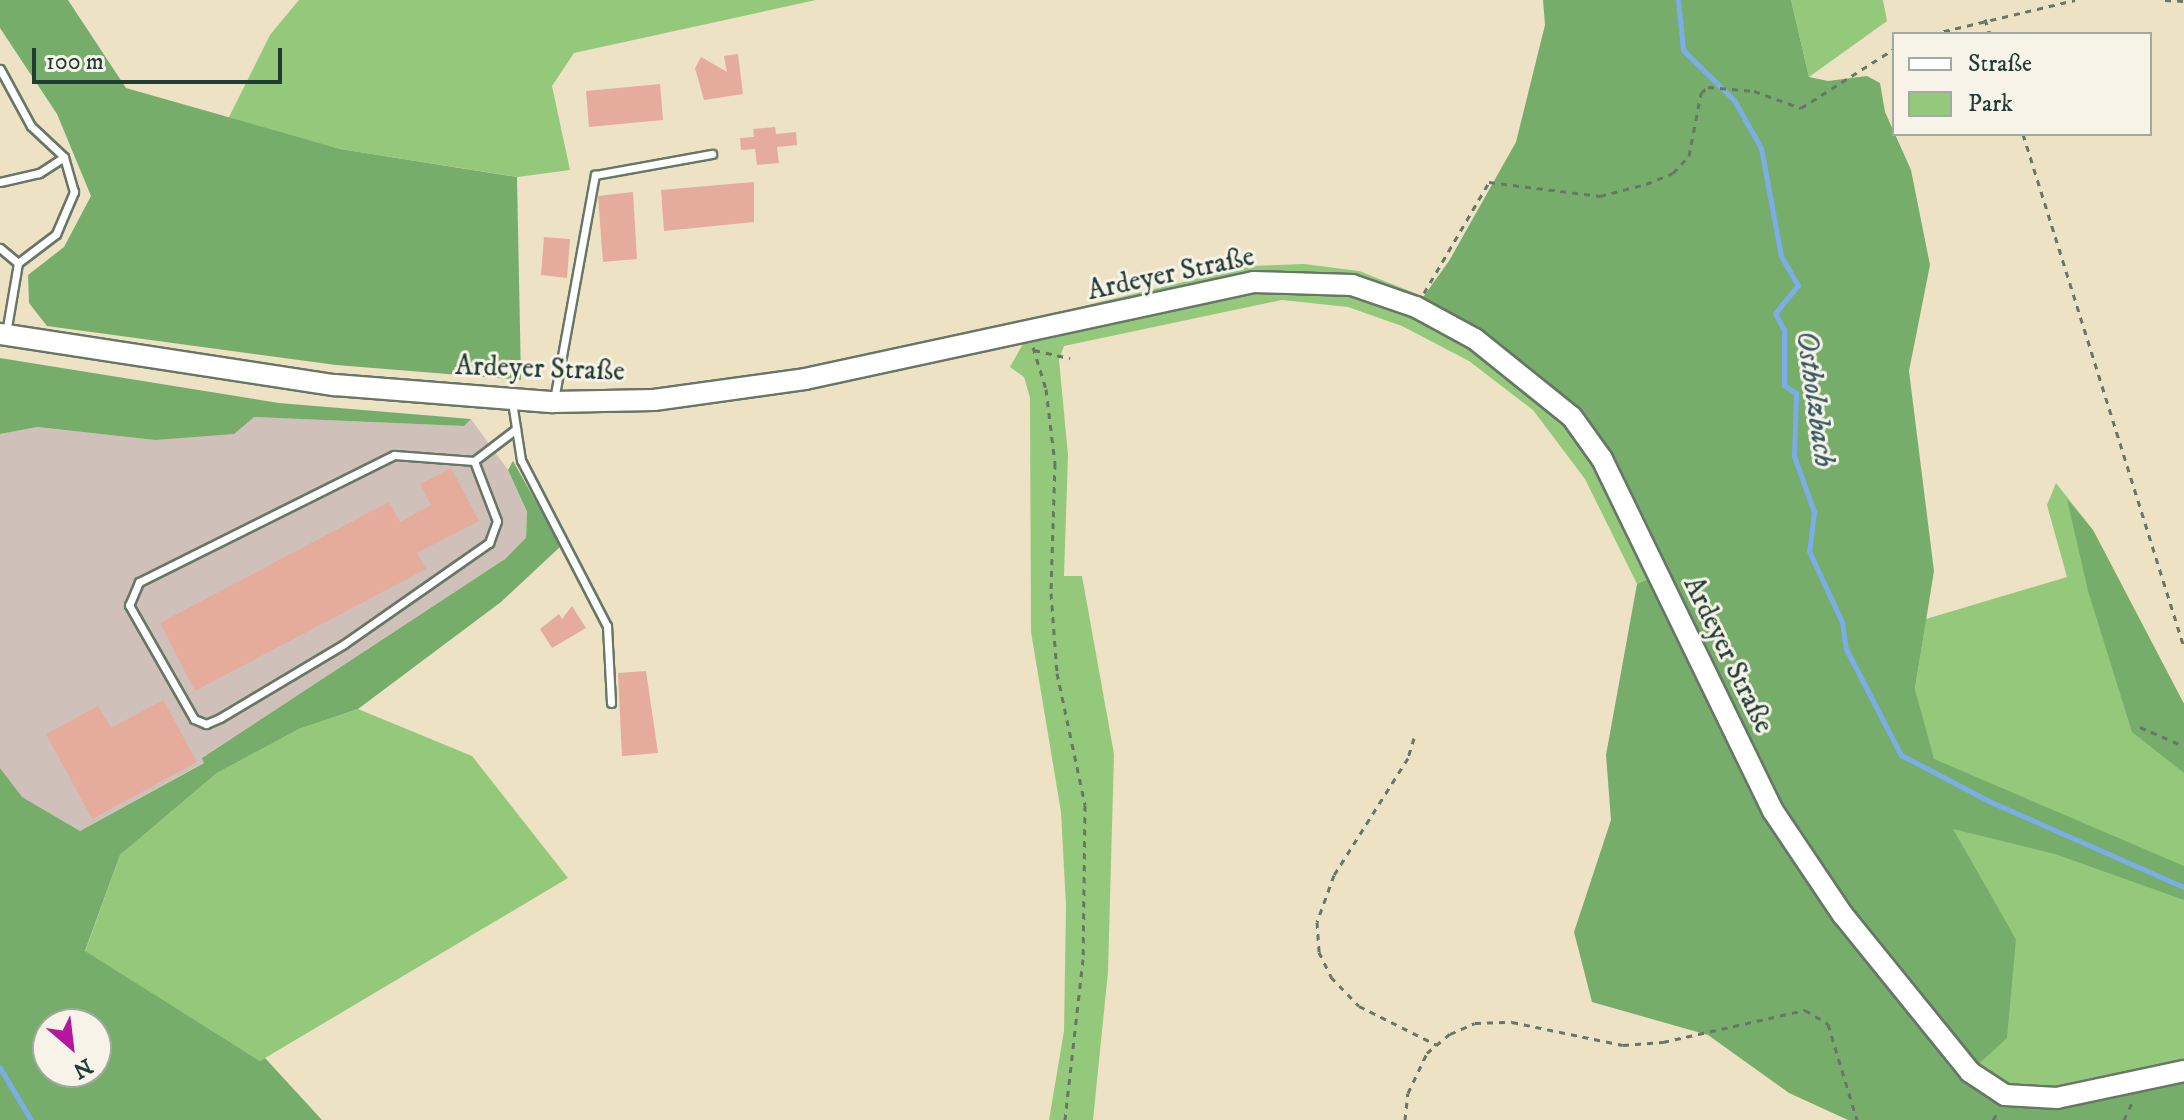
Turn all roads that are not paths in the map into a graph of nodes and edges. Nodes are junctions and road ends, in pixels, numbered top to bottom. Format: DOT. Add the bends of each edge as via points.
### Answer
graph roads {
  1 [pos="0,69"];
  2 [pos="712,154"];
  3 [pos="64,157"];
  4 [pos="0,182"];
  5 [pos="0,248"];
  6 [pos="18,263"];
  7 [pos="3,335"];
  8 [pos="512,400"];
  9 [pos="553,402"];
  10 [pos="516,429"];
  11 [pos="474,461"];
  12 [pos="611,703"];
  13 [pos="2184,1071"];
  1 -- 3 [label="lane" via="31,126"];
  2 -- 9 [label="lane" via="595,175"];
  3 -- 4 [label="lane" via="39,173"];
  3 -- 6 [label="lane" via="74,192 56,234"];
  5 -- 6 [label="lane"];
  6 -- 7 [label="lane"];
  7 -- 8 [label="main road, Ardeyer Straße" via="224,371"];
  8 -- 9 [label="main road, Ardeyer Straße"];
  8 -- 10 [label="lane"];
  9 -- 13 [label="main road, Ardeyer Straße" via="654,400 736,390 1032,342 1253,282 1352,285 1416,307 1475,339 1572,417 1602,459 1773,811 1843,915 1970,1072 2005,1095 2057,1098"];
  10 -- 11 [label="lane"];
  10 -- 12 [label="lane" via="521,460 607,626"];
  11 -- 11 [label="lane" via="497,521 489,543 344,644 257,696 212,722 194,719 129,605 139,582 394,455"];
}
